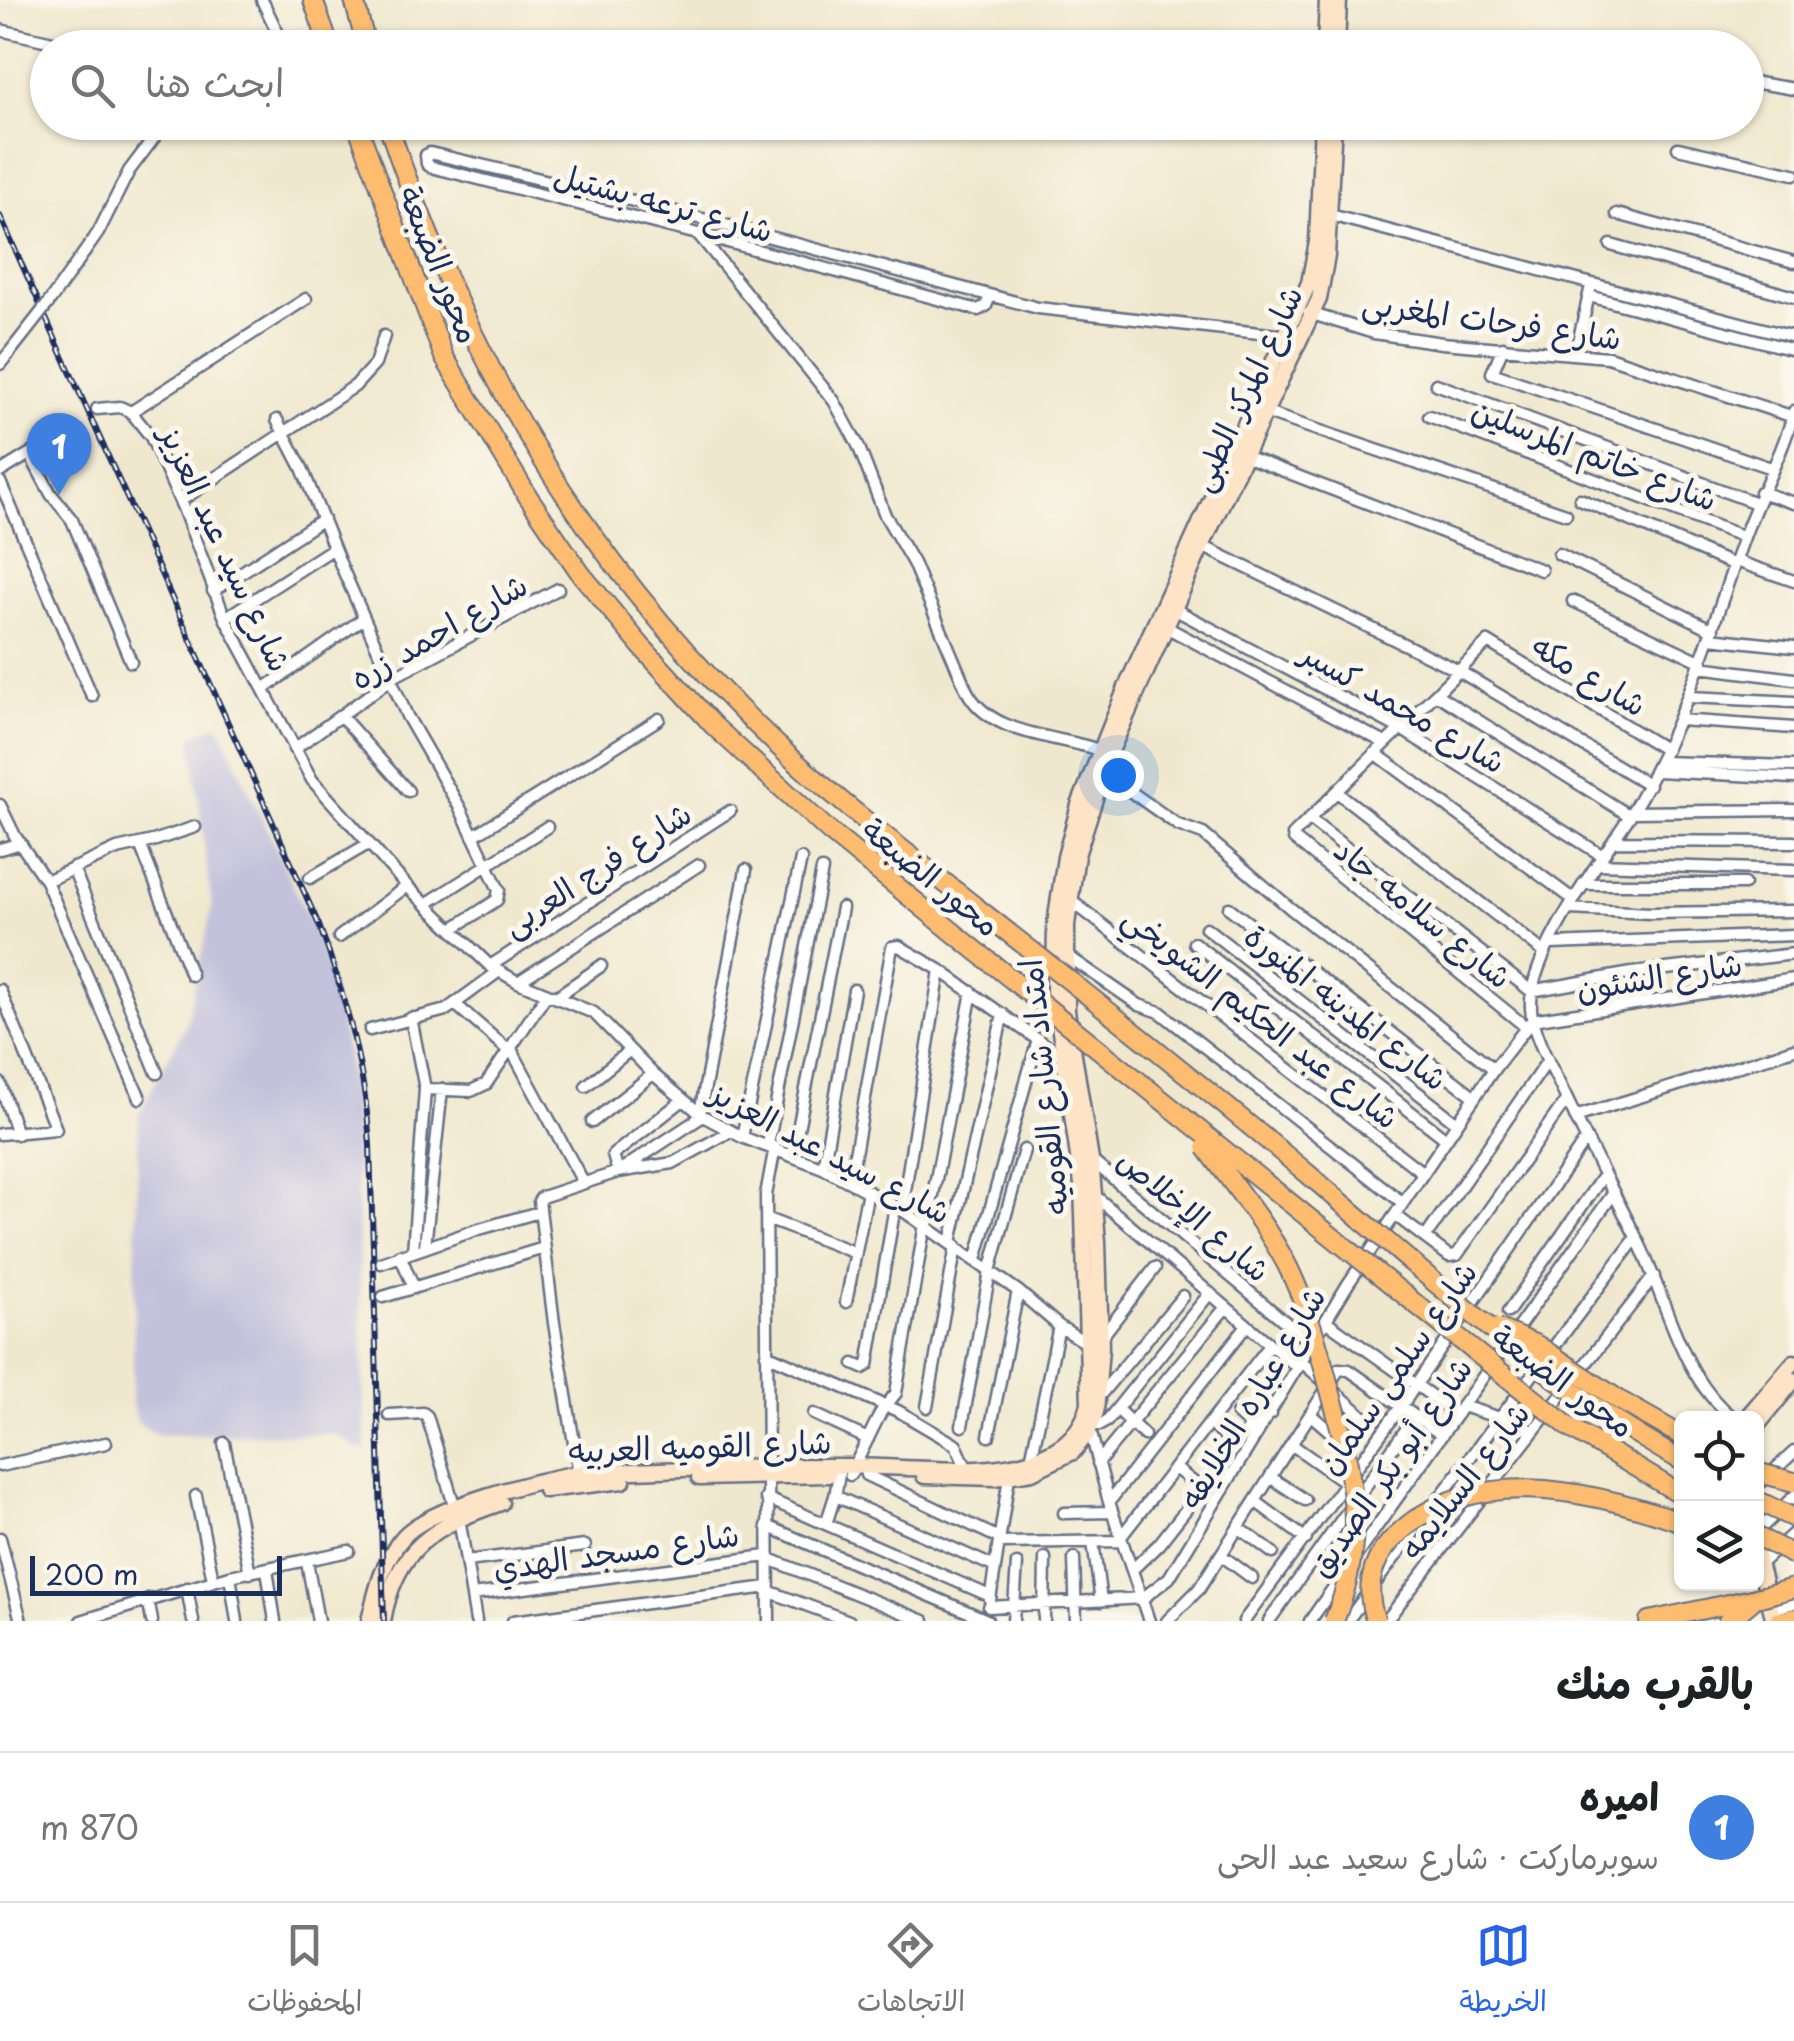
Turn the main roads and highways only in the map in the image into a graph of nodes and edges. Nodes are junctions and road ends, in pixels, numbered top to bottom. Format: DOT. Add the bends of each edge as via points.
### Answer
graph roads {
  1 [pos="313,0"];
  2 [pos="354,0"];
  3 [pos="324,30"];
  4 [pos="362,30"];
  5 [pos="363,140"];
  6 [pos="393,140"];
  7 [pos="1191,1126"];
  8 [pos="1485,1324"];
  9 [pos="1674,1431"];
  10 [pos="1674,1456"];
  11 [pos="1764,1474"];
  12 [pos="1794,1482"];
  13 [pos="1674,1490"];
  14 [pos="1758,1501"];
  15 [pos="1794,1518"];
  16 [pos="1674,1520"];
  17 [pos="1764,1538"];
  18 [pos="1764,1554"];
  19 [pos="1792,1554"];
  20 [pos="1794,1588"];
  21 [pos="1770,1612"];
  22 [pos="1794,1618"];
  23 [pos="1334,1621"];
  24 [pos="1376,1621"];
  25 [pos="1649,1621"];
  26 [pos="1728,1621"];
  1 -- 3 [label="highway"];
  2 -- 4 [label="highway"];
  5 -- 7 [label="highway, محور الضبعة, bridge" via="444,357 581,574 641,646 714,726 830,832"];
  6 -- 8 [label="highway, محور الضبعة, bridge" via="474,341 552,479 664,628 772,740 850,807"];
  7 -- 13 [label="highway, محور الضبعة, bridge" via="1569,1426"];
  7 -- 23 [label="highway, bridge" via="1272,1239 1320,1353 1354,1498 1350,1576"];
  8 -- 9 [label="highway, bridge" via="1537,1346"];
  8 -- 10 [label="highway, محور الضبعة, bridge" via="1579,1396"];
  11 -- 12 [label="highway, bridge"];
  14 -- 15 [label="highway, bridge"];
  16 -- 24 [label="highway, bridge" via="1554,1492 1465,1494 1422,1513 1386,1545 1370,1582"];
  17 -- 19 [label="highway, bridge"];
  18 -- 19 [label="highway, bridge"];
  20 -- 21 [label="highway, bridge"];
  21 -- 22 [label="highway"];
  21 -- 25 [label="highway"];
  21 -- 26 [label="highway"];
}
